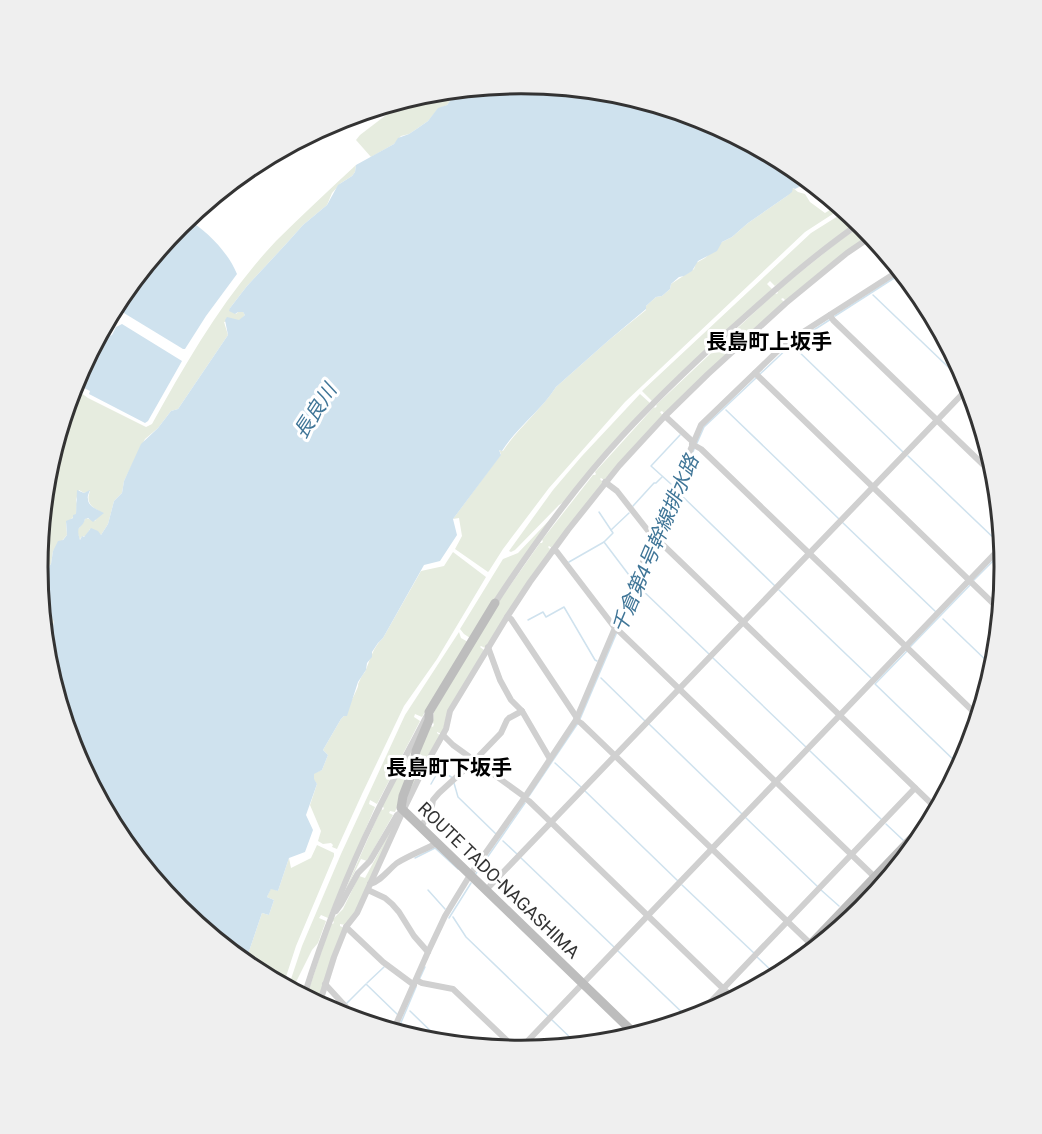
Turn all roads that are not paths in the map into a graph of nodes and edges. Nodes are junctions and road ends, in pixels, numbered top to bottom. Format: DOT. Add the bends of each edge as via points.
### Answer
graph roads {
  1 [pos="851,229"];
  2 [pos="864,242"];
  3 [pos="893,275"];
  4 [pos="831,317"];
  5 [pos="757,375"];
  6 [pos="961,395"];
  7 [pos="665,416"];
  8 [pos="937,421"];
  9 [pos="694,444"];
  10 [pos="982,464"];
  11 [pos="605,482"];
  12 [pos="873,487"];
  13 [pos="655,539"];
  14 [pos="553,550"];
  15 [pos="809,554"];
  16 [pos="994,556"];
  17 [pos="972,582"];
  18 [pos="495,603"];
  19 [pos="993,603"];
  20 [pos="507,617"];
  21 [pos="743,622"];
  22 [pos="616,630"];
  23 [pos="488,647"];
  24 [pos="908,648"];
  25 [pos="679,689"];
  26 [pos="972,710"];
  27 [pos="522,711"];
  28 [pos="429,712"];
  29 [pos="841,716"];
  30 [pos="578,721"];
  31 [pos="442,735"];
  32 [pos="615,756"];
  33 [pos="550,759"];
  34 [pos="474,761"];
  35 [pos="776,782"];
  36 [pos="915,788"];
  37 [pos="526,798"];
  38 [pos="931,804"];
  39 [pos="403,811"];
  40 [pos="551,822"];
  41 [pos="421,828"];
  42 [pos="437,843"];
  43 [pos="712,849"];
  44 [pos="898,852"];
  45 [pos="851,855"];
  46 [pos="470,875"];
  47 [pos="874,877"];
  48 [pos="877,879"];
  49 [pos="369,887"];
  50 [pos="486,890"];
  51 [pos="332,916"];
  52 [pos="648,916"];
  53 [pos="836,920"];
  54 [pos="787,921"];
  55 [pos="346,927"];
  56 [pos="809,942"];
  57 [pos="428,952"];
  58 [pos="417,982"];
  59 [pos="583,983"];
  60 [pos="325,984"];
  61 [pos="306,988"];
  62 [pos="723,988"];
  63 [pos="727,992"];
  64 [pos="322,996"];
  65 [pos="713,999"];
  66 [pos="345,1006"];
  67 [pos="397,1023"];
  68 [pos="628,1027"];
  69 [pos="507,1040"];
  70 [pos="528,1040"];
  1 -- 18 [label="street" via="783,283 621,437 545,531"];
  2 -- 7 [label="street" via="786,303"];
  3 -- 4 [label="street"];
  4 -- 5 [label="street" via="786,343"];
  4 -- 8 [label="street"];
  5 -- 9 [label="street" via="703,423"];
  5 -- 12 [label="street"];
  6 -- 8 [label="street"];
  7 -- 9 [label="street"];
  7 -- 11 [label="street"];
  8 -- 10 [label="street"];
  8 -- 12 [label="street"];
  9 -- 13 [label="street"];
  9 -- 15 [label="street"];
  11 -- 13 [label="street" via="617,491"];
  11 -- 14 [label="street"];
  12 -- 15 [label="street"];
  12 -- 17 [label="street"];
  13 -- 21 [label="street"];
  13 -- 22 [label="street"];
  14 -- 20 [label="street"];
  14 -- 22 [label="street"];
  15 -- 21 [label="street"];
  15 -- 24 [label="street"];
  16 -- 17 [label="street"];
  17 -- 19 [label="street"];
  17 -- 24 [label="street"];
  18 -- 28 [label="main road, ROUTE TADO-NAGASHIMA"];
  20 -- 23 [label="street"];
  20 -- 30 [label="street"];
  21 -- 25 [label="street"];
  21 -- 29 [label="street"];
  22 -- 25 [label="street"];
  22 -- 30 [label="street"];
  23 -- 27 [label="street" via="500,680"];
  23 -- 31 [label="street" via="450,711"];
  24 -- 26 [label="street"];
  24 -- 29 [label="street"];
  25 -- 32 [label="street"];
  25 -- 35 [label="street"];
  27 -- 33 [label="street"];
  27 -- 34 [label="street" via="507,720 501,733"];
  28 -- 39 [label="main road, ROUTE TADO-NAGASHIMA" via="401,805"];
  28 -- 51 [label="street" via="376,813"];
  29 -- 35 [label="street"];
  29 -- 36 [label="street"];
  30 -- 32 [label="street"];
  30 -- 33 [label="street"];
  31 -- 34 [label="street"];
  31 -- 39 [label="street"];
  32 -- 40 [label="street"];
  32 -- 43 [label="street"];
  33 -- 37 [label="street"];
  34 -- 37 [label="street"];
  34 -- 41 [label="street" via="433,800"];
  35 -- 43 [label="street"];
  35 -- 45 [label="street"];
  36 -- 38 [label="street"];
  36 -- 45 [label="street"];
  37 -- 40 [label="street"];
  37 -- 46 [label="street"];
  39 -- 41 [label="main road, ROUTE TADO-NAGASHIMA"];
  39 -- 49 [label="street"];
  39 -- 51 [label="street"];
  40 -- 50 [label="street"];
  40 -- 52 [label="street"];
  41 -- 42 [label="main road, ROUTE TADO-NAGASHIMA"];
  42 -- 46 [label="main road, ROUTE TADO-NAGASHIMA"];
  42 -- 49 [label="street" via="407,857"];
  43 -- 52 [label="street"];
  43 -- 54 [label="street"];
  44 -- 47 [label="main road"];
  45 -- 47 [label="street"];
  45 -- 54 [label="street"];
  46 -- 50 [label="main road, ROUTE TADO-NAGASHIMA"];
  46 -- 57 [label="street"];
  47 -- 48 [label="street"];
  47 -- 53 [label="main road"];
  49 -- 55 [label="street"];
  49 -- 57 [label="street" via="392,904"];
  50 -- 59 [label="main road, ROUTE TADO-NAGASHIMA"];
  51 -- 61 [label="street"];
  52 -- 59 [label="street"];
  52 -- 62 [label="street"];
  54 -- 56 [label="street"];
  54 -- 62 [label="street"];
  55 -- 58 [label="street" via="383,962"];
  55 -- 60 [label="street"];
  57 -- 58 [label="street"];
  58 -- 67 [label="street"];
  58 -- 69 [label="street" via="453,989"];
  59 -- 68 [label="main road, ROUTE TADO-NAGASHIMA"];
  59 -- 70 [label="street"];
  60 -- 64 [label="street"];
  60 -- 66 [label="street"];
  62 -- 63 [label="street"];
  62 -- 65 [label="street"];
}
